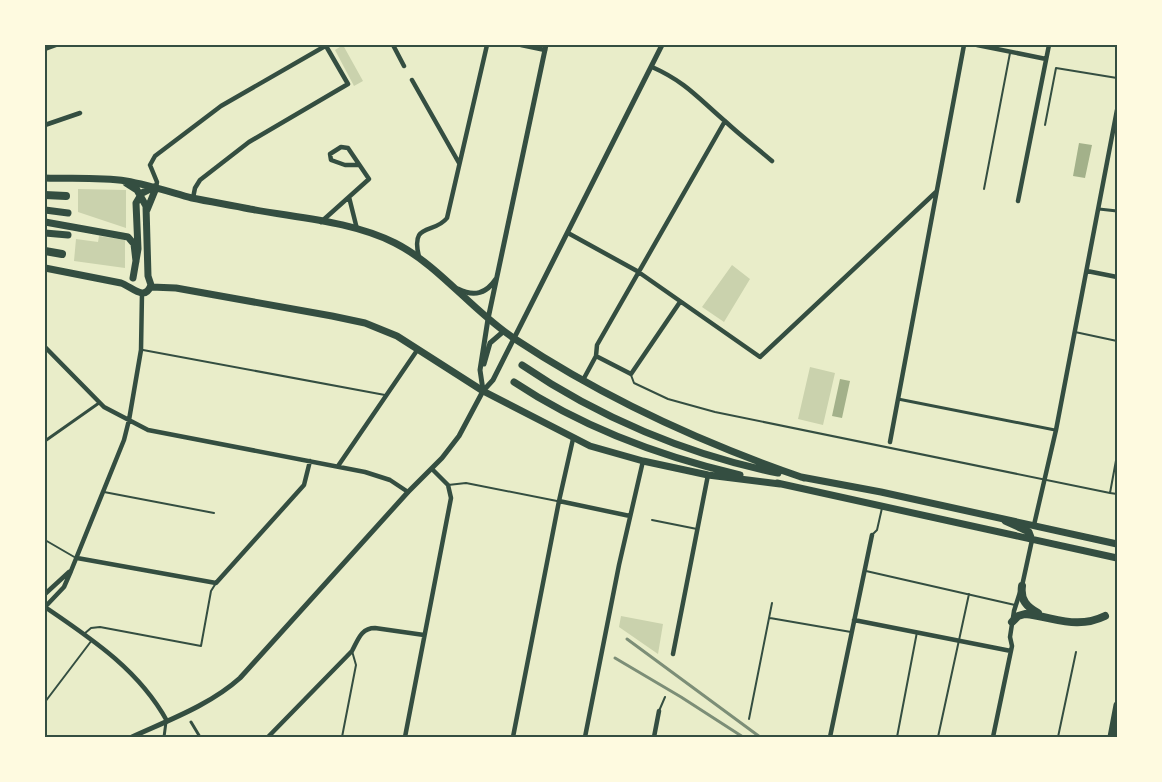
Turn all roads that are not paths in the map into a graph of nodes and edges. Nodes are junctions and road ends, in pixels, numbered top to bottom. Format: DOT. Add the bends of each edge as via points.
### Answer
graph roads {
  1 [pos="56,45"];
  2 [pos="326,45"];
  3 [pos="393,45"];
  4 [pos="487,45"];
  5 [pos="521,45"];
  6 [pos="662,45"];
  7 [pos="964,45"];
  8 [pos="976,45"];
  9 [pos="1049,45"];
  10 [pos="545,48"];
  11 [pos="45,49"];
  12 [pos="1011,52"];
  13 [pos="1046,59"];
  14 [pos="404,66"];
  15 [pos="652,67"];
  16 [pos="1117,78"];
  17 [pos="412,80"];
  18 [pos="1117,110"];
  19 [pos="80,113"];
  20 [pos="725,122"];
  21 [pos="45,125"];
  22 [pos="1045,125"];
  23 [pos="772,162"];
  24 [pos="459,164"];
  25 [pos="359,165"];
  26 [pos="45,178"];
  27 [pos="121,180"];
  28 [pos="156,188"];
  29 [pos="984,189"];
  30 [pos="936,192"];
  31 [pos="45,195"];
  32 [pos="141,195"];
  33 [pos="66,196"];
  34 [pos="349,197"];
  35 [pos="193,198"];
  36 [pos="1018,201"];
  37 [pos="1099,208"];
  38 [pos="45,210"];
  39 [pos="1117,211"];
  40 [pos="68,213"];
  41 [pos="146,213"];
  42 [pos="45,222"];
  43 [pos="321,222"];
  44 [pos="357,229"];
  45 [pos="45,233"];
  46 [pos="568,233"];
  47 [pos="68,235"];
  48 [pos="45,251"];
  49 [pos="62,254"];
  50 [pos="420,259"];
  51 [pos="136,261"];
  52 [pos="45,268"];
  53 [pos="637,271"];
  54 [pos="1087,272"];
  55 [pos="148,276"];
  56 [pos="497,277"];
  57 [pos="1117,277"];
  58 [pos="133,278"];
  59 [pos="448,284"];
  60 [pos="132,287"];
  61 [pos="151,287"];
  62 [pos="142,293"];
  63 [pos="680,302"];
  64 [pos="488,319"];
  65 [pos="504,331"];
  66 [pos="1075,332"];
  67 [pos="514,338"];
  68 [pos="1117,340"];
  69 [pos="45,345"];
  70 [pos="418,349"];
  71 [pos="141,350"];
  72 [pos="596,356"];
  73 [pos="522,365"];
  74 [pos="631,374"];
  75 [pos="583,380"];
  76 [pos="480,381"];
  77 [pos="514,382"];
  78 [pos="483,391"];
  79 [pos="385,395"];
  80 [pos="898,399"];
  81 [pos="99,403"];
  82 [pos="129,420"];
  83 [pos="1056,430"];
  84 [pos="573,439"];
  85 [pos="45,441"];
  86 [pos="889,444"];
  87 [pos="1117,455"];
  88 [pos="310,461"];
  89 [pos="643,462"];
  90 [pos="338,466"];
  91 [pos="432,469"];
  92 [pos="708,475"];
  93 [pos="804,478"];
  94 [pos="1044,480"];
  95 [pos="780,484"];
  96 [pos="448,485"];
  97 [pos="102,491"];
  98 [pos="408,492"];
  99 [pos="1110,493"];
  100 [pos="1117,494"];
  101 [pos="559,501"];
  102 [pos="883,506"];
  103 [pos="213,513"];
  104 [pos="988,515"];
  105 [pos="630,516"];
  106 [pos="652,520"];
  107 [pos="1034,525"];
  108 [pos="697,529"];
  109 [pos="872,535"];
  110 [pos="45,540"];
  111 [pos="1032,540"];
  112 [pos="1117,544"];
  113 [pos="77,558"];
  114 [pos="1117,558"];
  115 [pos="71,571"];
  116 [pos="864,571"];
  117 [pos="216,583"];
  118 [pos="1022,586"];
  119 [pos="45,594"];
  120 [pos="969,594"];
  121 [pos="772,603"];
  122 [pos="1015,605"];
  123 [pos="45,607"];
  124 [pos="1105,616"];
  125 [pos="770,618"];
  126 [pos="1047,618"];
  127 [pos="854,620"];
  128 [pos="1012,622"];
  129 [pos="851,632"];
  130 [pos="917,632"];
  131 [pos="84,634"];
  132 [pos="424,635"];
  133 [pos="92,640"];
  134 [pos="959,640"];
  135 [pos="352,651"];
  136 [pos="1011,651"];
  137 [pos="1076,651"];
  138 [pos="673,654"];
  139 [pos="665,697"];
  140 [pos="45,702"];
  141 [pos="1117,705"];
  142 [pos="659,711"];
  143 [pos="749,719"];
  144 [pos="166,720"];
  145 [pos="191,722"];
  146 [pos="132,737"];
  147 [pos="164,737"];
  148 [pos="200,737"];
  149 [pos="267,737"];
  150 [pos="342,737"];
  151 [pos="405,737"];
  152 [pos="513,737"];
  153 [pos="585,737"];
  154 [pos="654,737"];
  155 [pos="830,737"];
  156 [pos="897,737"];
  157 [pos="938,737"];
  158 [pos="993,737"];
  159 [pos="1058,737"];
  160 [pos="1111,737"];
  1 -- 11 [label="street"];
  2 -- 28 [label="street" via="221,106 155,156 150,165"];
  2 -- 35 [label="street" via="348,84 249,142 200,180"];
  3 -- 14 [label="street"];
  4 -- 24 [label="street"];
  5 -- 10 [label="street"];
  6 -- 15 [label="street"];
  7 -- 30 [label="street"];
  8 -- 12 [label="street"];
  9 -- 13 [label="street"];
  10 -- 56 [label="street"];
  12 -- 13 [label="street"];
  12 -- 29 [label="lane"];
  13 -- 36 [label="street"];
  15 -- 20 [label="street" via="675,77"];
  15 -- 46 [label="street"];
  16 -- 22 [label="lane" via="1056,68"];
  17 -- 24 [label="street"];
  18 -- 37 [label="street"];
  19 -- 21 [label="street"];
  20 -- 23 [label="street"];
  20 -- 53 [label="street"];
  24 -- 50 [label="street" via="447,219 418,237"];
  25 -- 25 [label="street" via="337,164 330,154 341,147 348,148"];
  25 -- 34 [label="street" via="369,179"];
  26 -- 27 [label="main road"];
  27 -- 28 [label="main road"];
  27 -- 32 [label="main road"];
  28 -- 32 [label="main road"];
  28 -- 35 [label="main road"];
  28 -- 41 [label="main road"];
  30 -- 63 [label="street" via="760,357"];
  30 -- 80 [label="street"];
  31 -- 33 [label="highway"];
  32 -- 41 [label="main road"];
  32 -- 51 [label="main road" via="136,208"];
  34 -- 43 [label="street"];
  34 -- 44 [label="street"];
  35 -- 43 [label="main road"];
  37 -- 39 [label="street"];
  37 -- 54 [label="street"];
  38 -- 40 [label="main road"];
  41 -- 55 [label="main road"];
  42 -- 51 [label="main road" via="128,237 134,244"];
  43 -- 44 [label="main road"];
  44 -- 50 [label="main road" via="392,242"];
  45 -- 47 [label="main road"];
  46 -- 53 [label="street"];
  46 -- 67 [label="street"];
  48 -- 49 [label="highway"];
  50 -- 59 [label="main road"];
  51 -- 58 [label="main road"];
  52 -- 60 [label="main road"];
  53 -- 63 [label="street"];
  53 -- 72 [label="street" via="597,345"];
  54 -- 57 [label="street"];
  54 -- 66 [label="street"];
  55 -- 58 [label="main road" via="140,274"];
  55 -- 61 [label="main road"];
  56 -- 59 [label="street" via="489,288 477,294"];
  56 -- 64 [label="street"];
  58 -- 60 [label="main road"];
  59 -- 64 [label="main road"];
  60 -- 62 [label="main road"];
  61 -- 62 [label="main road"];
  61 -- 70 [label="main road" via="183,289 349,319 382,330"];
  62 -- 71 [label="street"];
  63 -- 74 [label="street"];
  64 -- 65 [label="main road"];
  64 -- 76 [label="street"];
  65 -- 67 [label="main road"];
  65 -- 76 [label="street" via="489,346"];
  66 -- 68 [label="lane"];
  66 -- 83 [label="street"];
  67 -- 75 [label="main road"];
  67 -- 78 [label="street" via="493,380"];
  69 -- 81 [label="street"];
  70 -- 78 [label="main road"];
  70 -- 79 [label="street"];
  71 -- 79 [label="lane"];
  71 -- 82 [label="street"];
  72 -- 74 [label="street"];
  72 -- 75 [label="street"];
  73 -- 93 [label="main road" via="586,404 671,441 728,461"];
  74 -- 86 [label="lane" via="634,382 668,399 715,412"];
  75 -- 93 [label="main road" via="710,443"];
  76 -- 78 [label="street"];
  77 -- 95 [label="main road" via="565,413 633,444"];
  78 -- 84 [label="main road"];
  78 -- 91 [label="street" via="459,436"];
  79 -- 90 [label="street"];
  80 -- 83 [label="street"];
  80 -- 86 [label="street"];
  81 -- 82 [label="street"];
  81 -- 85 [label="street"];
  82 -- 88 [label="street" via="148,430"];
  82 -- 97 [label="street"];
  83 -- 94 [label="street"];
  84 -- 89 [label="main road"];
  84 -- 101 [label="street"];
  86 -- 94 [label="lane"];
  87 -- 99 [label="lane"];
  88 -- 90 [label="street"];
  88 -- 117 [label="street" via="304,485"];
  89 -- 92 [label="main road"];
  89 -- 105 [label="street"];
  90 -- 98 [label="street" via="384,478"];
  91 -- 96 [label="street"];
  91 -- 98 [label="street"];
  92 -- 95 [label="main road"];
  92 -- 108 [label="street"];
  93 -- 104 [label="main road"];
  94 -- 99 [label="lane"];
  94 -- 107 [label="street"];
  95 -- 102 [label="main road"];
  96 -- 101 [label="lane" via="466,483"];
  96 -- 132 [label="street" via="451,503"];
  97 -- 103 [label="lane"];
  97 -- 113 [label="street"];
  98 -- 144 [label="street" via="240,678 214,697"];
  99 -- 100 [label="lane"];
  101 -- 105 [label="street"];
  101 -- 152 [label="street"];
  102 -- 109 [label="lane"];
  102 -- 111 [label="main road"];
  104 -- 107 [label="main road"];
  104 -- 111 [label="main road" via="1027,531"];
  105 -- 153 [label="street"];
  106 -- 108 [label="lane"];
  107 -- 112 [label="main road"];
  108 -- 138 [label="street"];
  109 -- 116 [label="street"];
  110 -- 113 [label="lane"];
  111 -- 114 [label="main road"];
  111 -- 118 [label="street"];
  113 -- 115 [label="street"];
  113 -- 117 [label="street"];
  115 -- 119 [label="street"];
  115 -- 123 [label="street" via="64,587"];
  116 -- 120 [label="lane"];
  116 -- 127 [label="street"];
  117 -- 131 [label="lane" via="201,646 100,627"];
  118 -- 122 [label="street"];
  118 -- 126 [label="highway" via="1026,605"];
  120 -- 122 [label="lane"];
  120 -- 134 [label="lane"];
  121 -- 125 [label="lane"];
  122 -- 128 [label="street"];
  123 -- 131 [label="street"];
  124 -- 126 [label="highway" via="1084,623"];
  125 -- 129 [label="lane"];
  125 -- 143 [label="lane"];
  126 -- 128 [label="highway" via="1022,614"];
  127 -- 129 [label="street"];
  127 -- 130 [label="street"];
  128 -- 136 [label="street"];
  129 -- 155 [label="street"];
  130 -- 134 [label="street"];
  130 -- 156 [label="lane"];
  131 -- 133 [label="street"];
  132 -- 135 [label="street" via="370,628 363,631"];
  132 -- 151 [label="street"];
  133 -- 140 [label="lane"];
  133 -- 144 [label="street" via="123,664"];
  134 -- 136 [label="street"];
  134 -- 157 [label="lane"];
  135 -- 149 [label="street"];
  135 -- 150 [label="lane" via="356,665"];
  136 -- 158 [label="street"];
  137 -- 159 [label="lane"];
  139 -- 142 [label="lane"];
  141 -- 160 [label="main road"];
  142 -- 154 [label="street"];
  144 -- 146 [label="street"];
  144 -- 147 [label="street"];
  145 -- 148 [label="street"];
}
